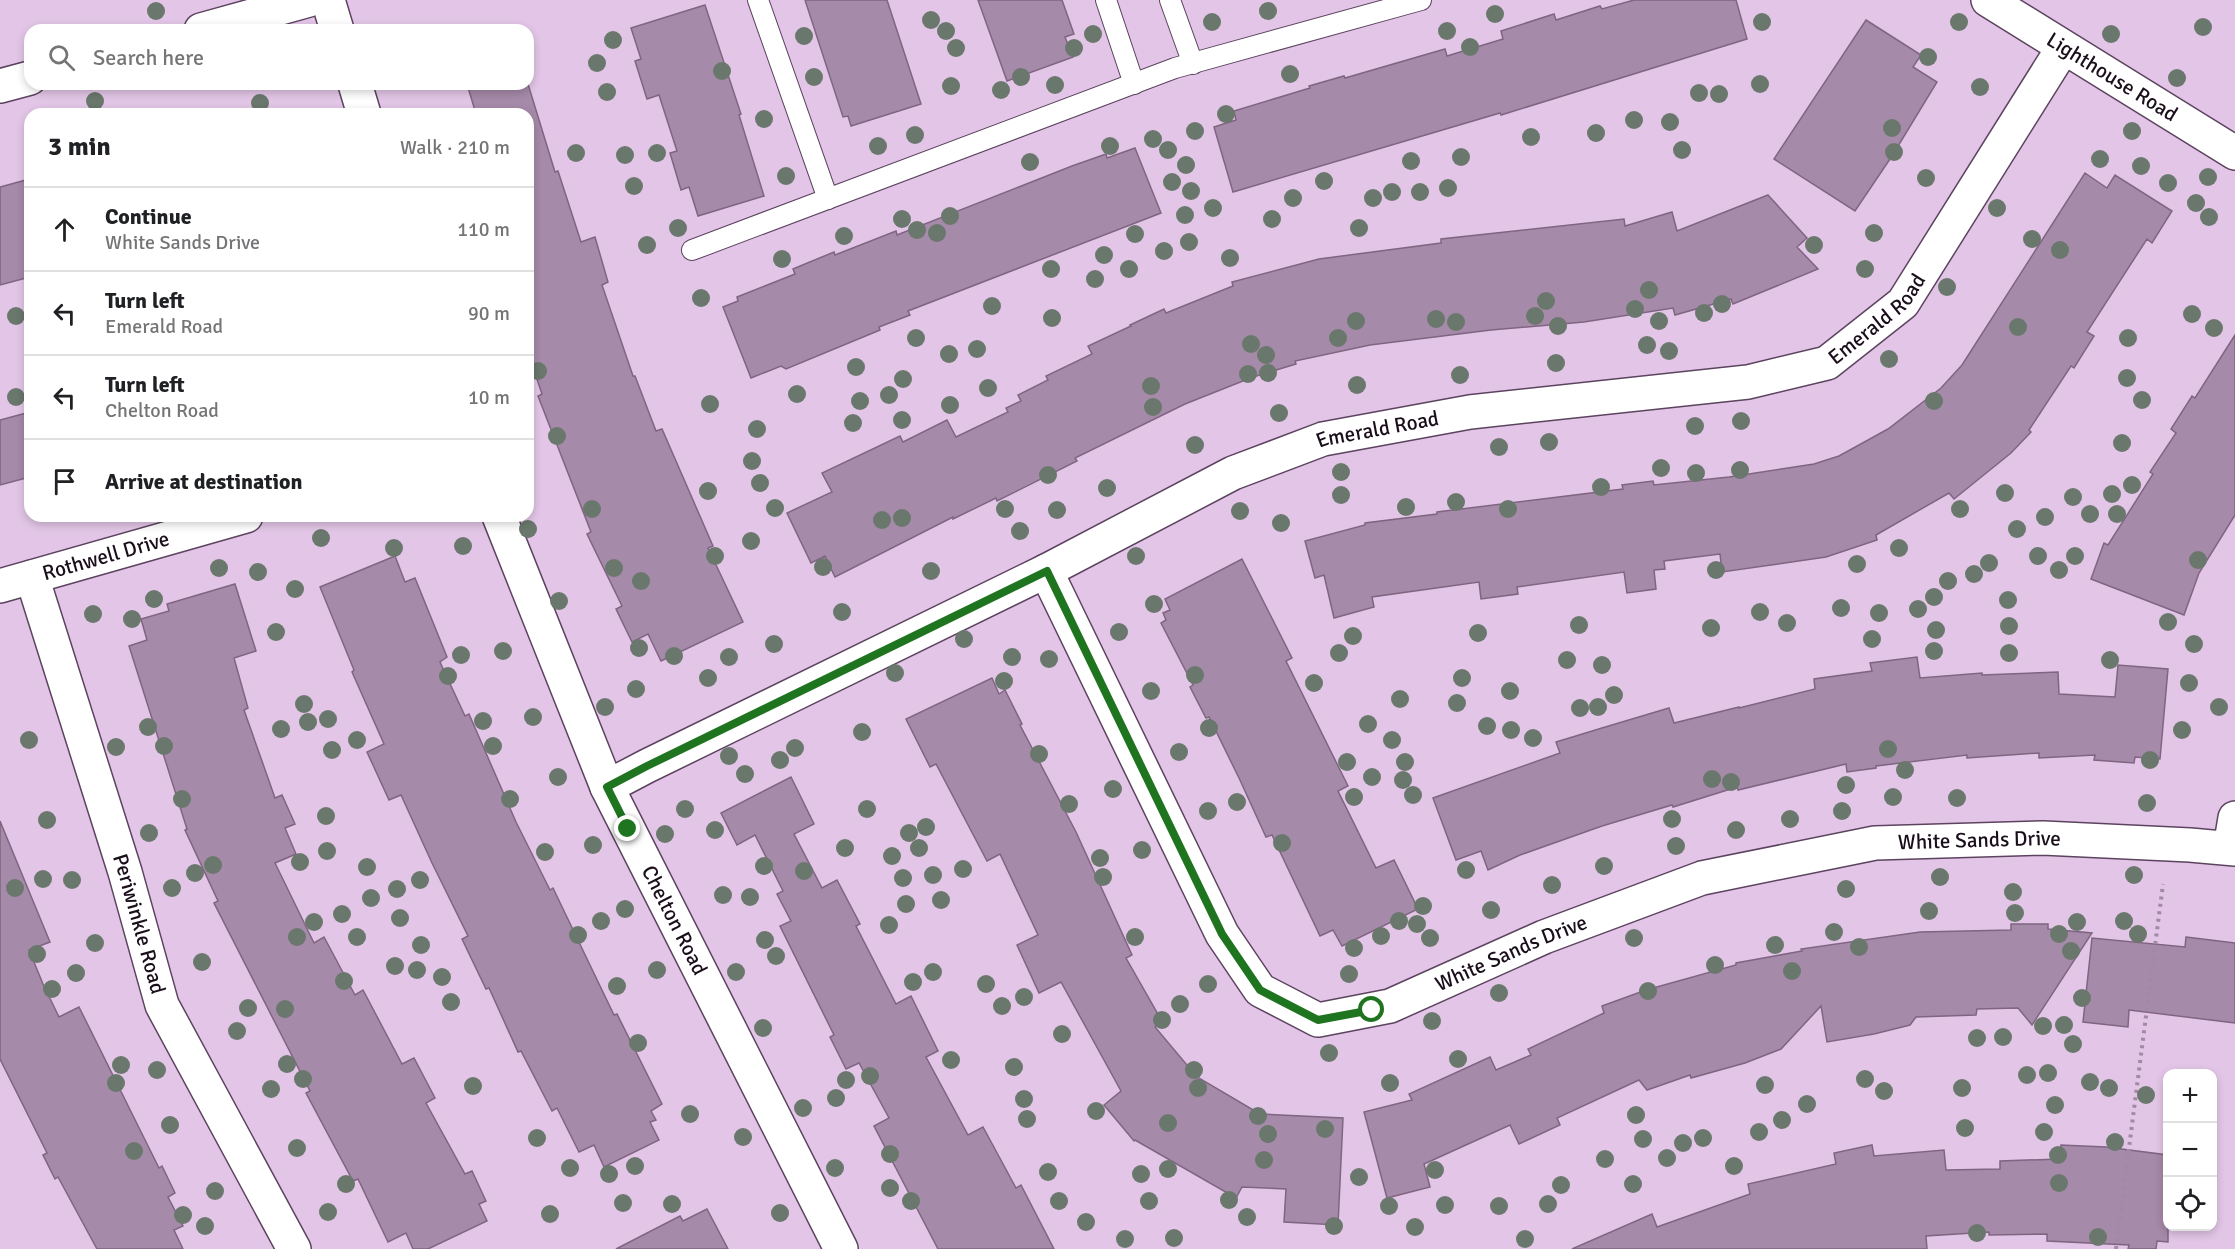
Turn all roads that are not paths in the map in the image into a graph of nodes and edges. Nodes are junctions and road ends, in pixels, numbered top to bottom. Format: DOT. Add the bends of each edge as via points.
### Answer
graph roads {
  1 [pos="309,0"];
  2 [pos="328,0"];
  3 [pos="758,0"];
  4 [pos="1106,0"];
  5 [pos="1170,0"];
  6 [pos="1420,0"];
  7 [pos="1988,0"];
  8 [pos="223,24"];
  9 [pos="335,24"];
  10 [pos="2063,48"];
  11 [pos="1192,64"];
  12 [pos="24,80"];
  13 [pos="1134,84"];
  14 [pos="0,86"];
  15 [pos="357,90"];
  16 [pos="362,108"];
  17 [pos="2235,153"];
  18 [pos="828,199"];
  19 [pos="692,250"];
  20 [pos="225,522"];
  21 [pos="501,522"];
  22 [pos="1047,571"];
  23 [pos="32,577"];
  24 [pos="0,586"];
  25 [pos="607,787"];
  26 [pos="2233,838"];
  27 [pos="294,1249"];
  28 [pos="841,1249"];
  1 -- 8 [label="street"];
  2 -- 9 [label="street"];
  3 -- 18 [label="lane"];
  4 -- 13 [label="lane"];
  5 -- 11 [label="lane"];
  6 -- 11 [label="lane"];
  7 -- 10 [label="street, Lighthouse Road"];
  10 -- 17 [label="street, Lighthouse Road"];
  10 -- 22 [label="street, Emerald Road" via="1903,303 1827,363 1748,382 1470,412 1323,439 1233,473"];
  11 -- 13 [label="lane"];
  12 -- 14 [label="street"];
  13 -- 18 [label="lane"];
  15 -- 16 [label="street"];
  18 -- 19 [label="lane"];
  20 -- 23 [label="street, Rothwell Drive"];
  21 -- 25 [label="street, Chelton Road"];
  22 -- 25 [label="street, Emerald Road"];
  22 -- 26 [label="street, White Sands Drive" via="1222,934 1260,990 1318,1020 1390,1006 1544,937 1702,878 1875,843"];
  23 -- 24 [label="street, Rothwell Drive"];
  23 -- 27 [label="street, Periwinkle Road" via="125,872 162,1005"];
  25 -- 28 [label="street, Chelton Road"];
}
